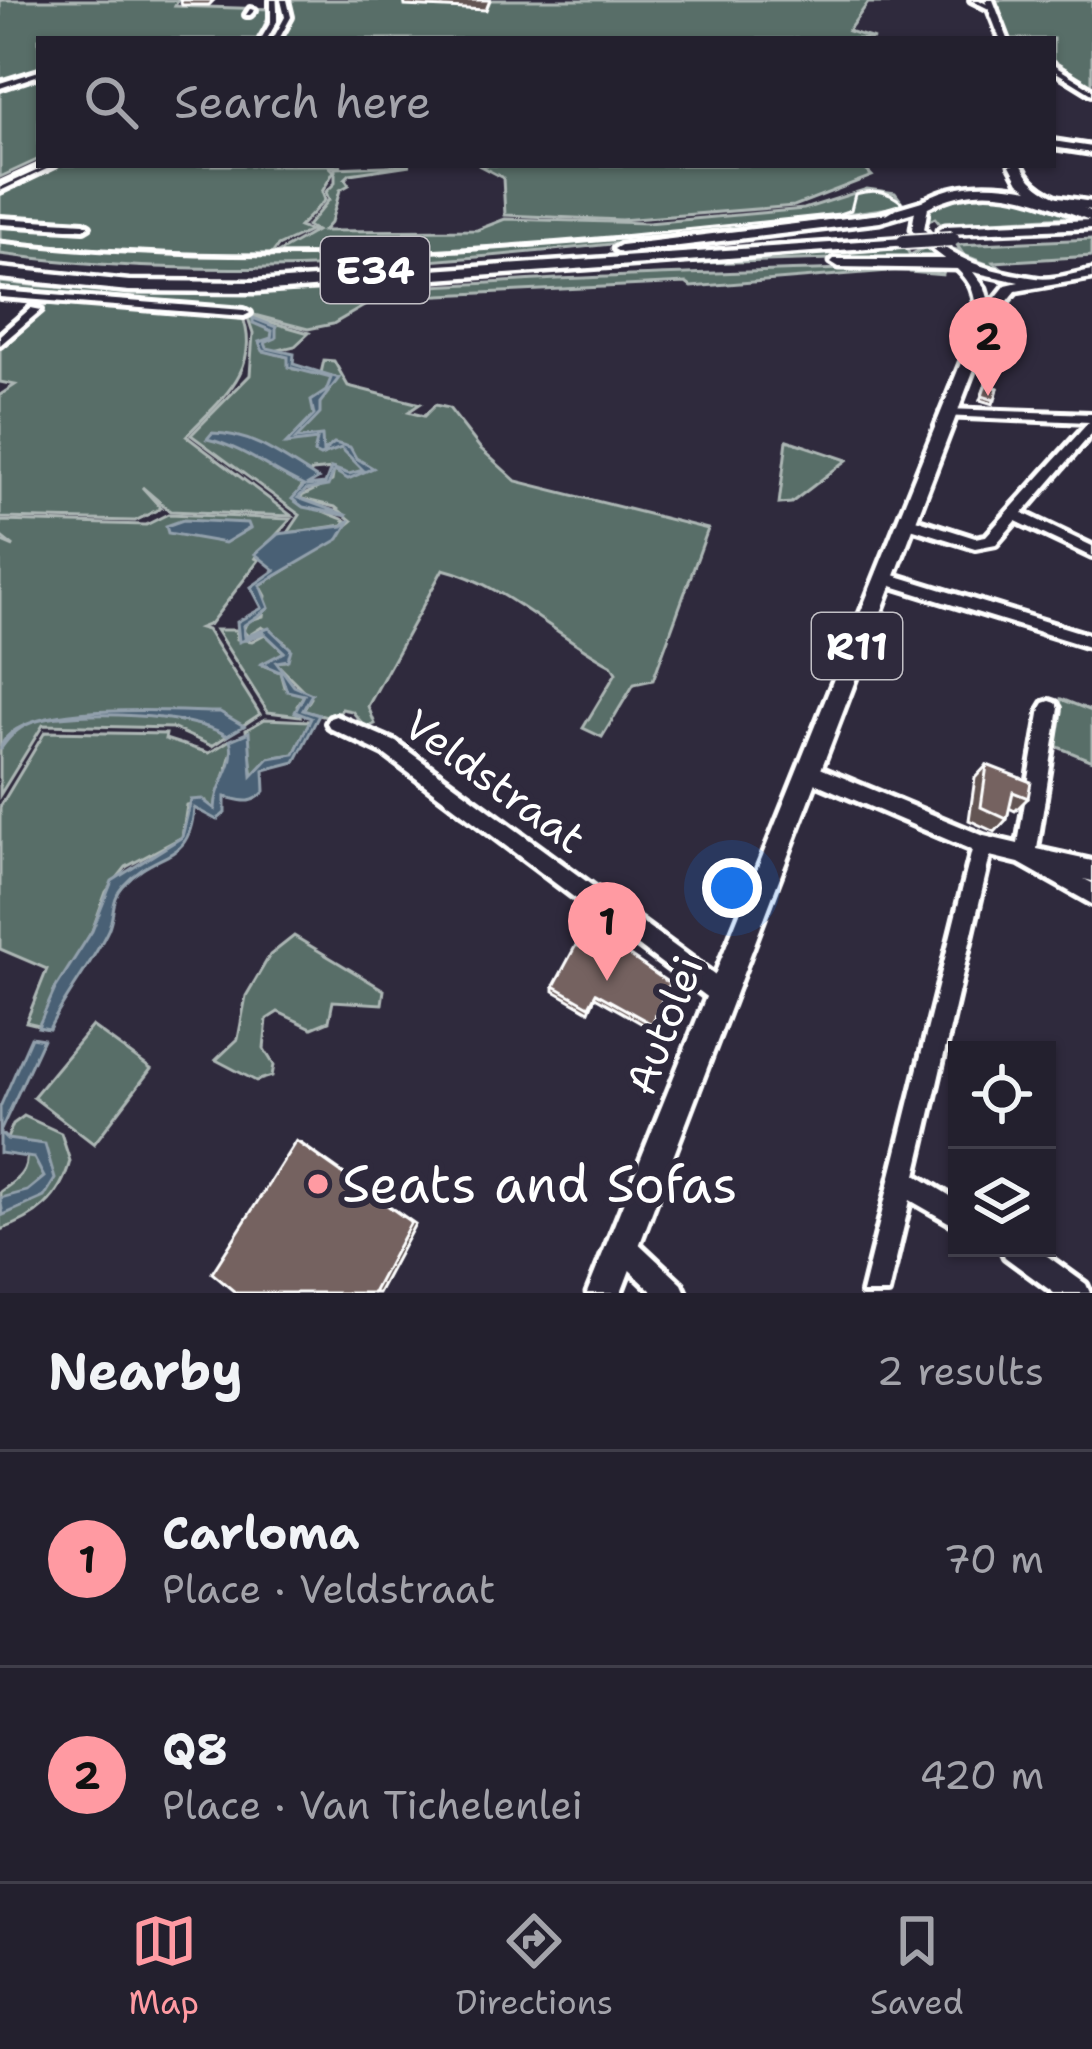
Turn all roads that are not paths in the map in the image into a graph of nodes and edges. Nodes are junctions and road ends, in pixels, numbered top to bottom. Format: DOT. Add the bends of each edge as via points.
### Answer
graph roads {
  1 [pos="274,0"];
  2 [pos="284,0"];
  3 [pos="984,2"];
  4 [pos="996,31"];
  5 [pos="266,36"];
  6 [pos="278,36"];
  7 [pos="1056,70"];
  8 [pos="36,74"];
  9 [pos="0,86"];
  10 [pos="1092,92"];
  11 [pos="1056,144"];
  12 [pos="1092,150"];
  13 [pos="36,165"];
  14 [pos="43,168"];
  15 [pos="1004,168"];
  16 [pos="1017,168"];
  17 [pos="0,185"];
  18 [pos="978,188"];
  19 [pos="1055,200"];
  20 [pos="922,205"];
  21 [pos="1092,206"];
  22 [pos="0,221"];
  23 [pos="84,226"];
  24 [pos="1088,226"];
  25 [pos="900,237"];
  26 [pos="613,253"];
  27 [pos="0,261"];
  28 [pos="525,269"];
  29 [pos="967,271"];
  30 [pos="0,273"];
  31 [pos="1092,274"];
  32 [pos="1042,281"];
  33 [pos="0,294"];
  34 [pos="34,310"];
  35 [pos="244,314"];
  36 [pos="986,318"];
  37 [pos="0,341"];
  38 [pos="956,393"];
  39 [pos="947,413"];
  40 [pos="996,415"];
  41 [pos="1055,417"];
  42 [pos="1088,426"];
  43 [pos="1014,514"];
  44 [pos="906,521"];
  45 [pos="1092,552"];
  46 [pos="884,578"];
  47 [pos="1092,642"];
  48 [pos="1050,708"];
  49 [pos="336,722"];
  50 [pos="808,771"];
  51 [pos="983,844"];
  52 [pos="1026,857"];
  53 [pos="1092,871"];
  54 [pos="1092,894"];
  55 [pos="721,994"];
  56 [pos="903,1182"];
  57 [pos="948,1209"];
  58 [pos="623,1246"];
  59 [pos="1027,1257"];
  60 [pos="604,1293"];
  61 [pos="673,1293"];
  62 [pos="875,1293"];
  63 [pos="1077,1293"];
  1 -- 5 [label="street"];
  2 -- 6 [label="street" via="288,17"];
  3 -- 4 [label="main road"];
  7 -- 10 [label="street"];
  8 -- 9 [label="street"];
  11 -- 12 [label="street"];
  13 -- 17 [label="street"];
  14 -- 17 [label="street"];
  15 -- 18 [label="main road" via="1002,180"];
  16 -- 19 [label="main road"];
  18 -- 19 [label="main road"];
  18 -- 20 [label="main road"];
  19 -- 21 [label="highway"];
  19 -- 24 [label="main road"];
  20 -- 26 [label="highway" via="880,218"];
  20 -- 29 [label="main road" via="921,234"];
  22 -- 23 [label="street"];
  24 -- 25 [label="highway, E34, bridge"];
  25 -- 26 [label="highway, E34"];
  25 -- 28 [label="highway, E34"];
  26 -- 27 [label="highway, E34" via="258,277 137,276"];
  28 -- 29 [label="highway" via="877,261"];
  28 -- 30 [label="highway, E34" via="192,288"];
  29 -- 32 [label="main road"];
  29 -- 36 [label="main road"];
  31 -- 32 [label="main road"];
  32 -- 36 [label="main road" via="1005,291"];
  33 -- 35 [label="street"];
  34 -- 37 [label="street"];
  36 -- 38 [label="main road, Autolei / R11"];
  38 -- 39 [label="main road, Autolei / R11"];
  38 -- 40 [label="street"];
  39 -- 40 [label="street"];
  39 -- 44 [label="main road, Autolei / R11"];
  40 -- 41 [label="street"];
  41 -- 42 [label="street"];
  41 -- 42 [label="street"];
  42 -- 43 [label="street"];
  43 -- 44 [label="street" via="985,543"];
  43 -- 45 [label="street"];
  44 -- 46 [label="main road, Autolei / R11"];
  46 -- 47 [label="street"];
  46 -- 50 [label="main road, Autolei / R11"];
  48 -- 52 [label="street"];
  49 -- 55 [label="street, Veldstraat" via="390,748"];
  50 -- 51 [label="street"];
  50 -- 55 [label="main road, Autolei / R11"];
  51 -- 52 [label="street"];
  51 -- 56 [label="street"];
  52 -- 53 [label="street"];
  52 -- 54 [label="street"];
  55 -- 58 [label="main road, Autolei / R11"];
  56 -- 57 [label="street"];
  56 -- 62 [label="street"];
  58 -- 60 [label="main road, Autolei / R11"];
  58 -- 61 [label="street"];
  59 -- 63 [label="street"];
}
